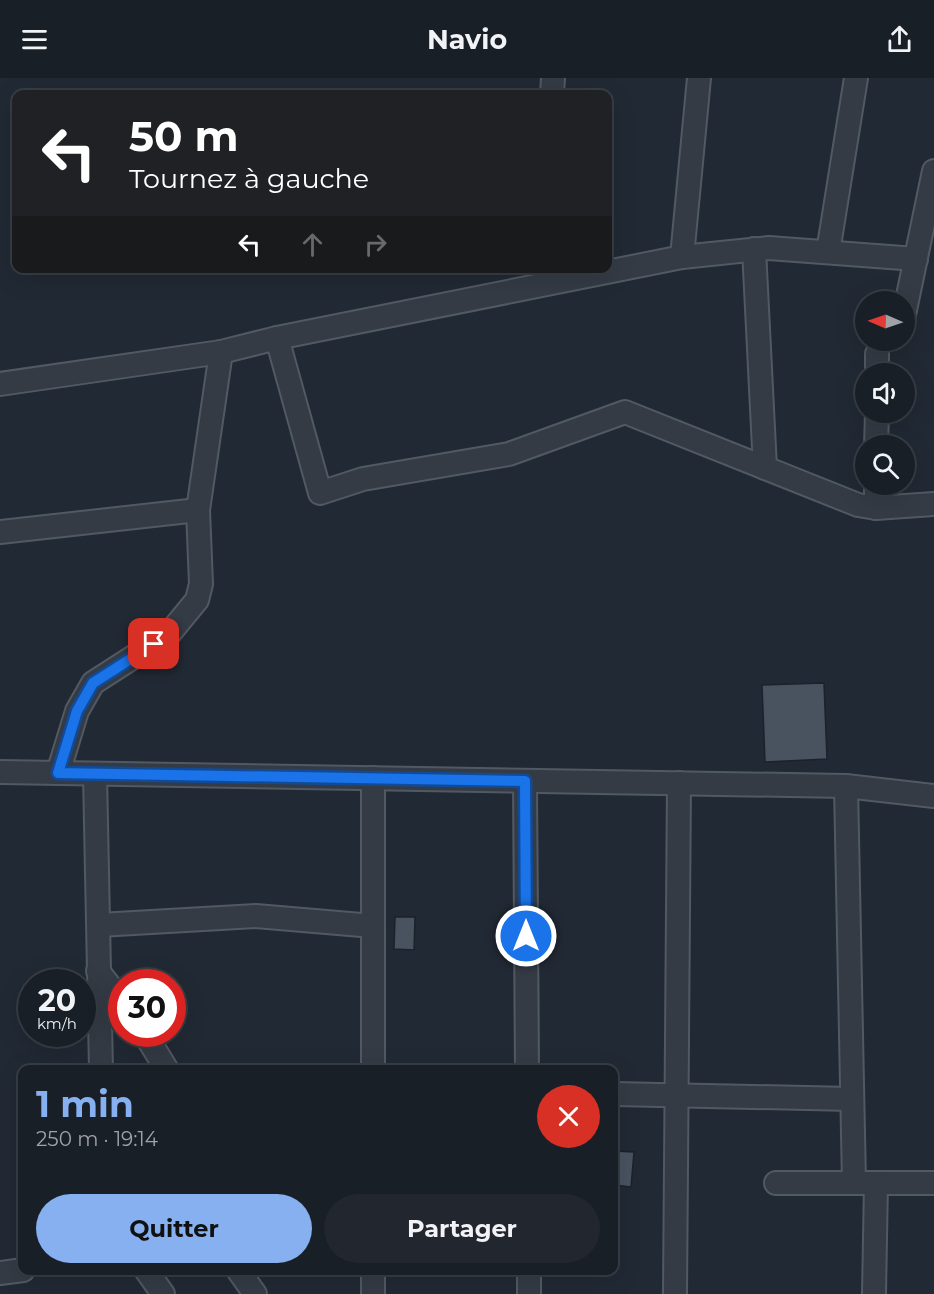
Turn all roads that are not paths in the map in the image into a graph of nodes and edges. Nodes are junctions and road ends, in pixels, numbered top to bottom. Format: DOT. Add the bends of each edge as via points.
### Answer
graph roads {
  1 [pos="699,78"];
  2 [pos="856,78"];
  3 [pos="934,171"];
  4 [pos="754,249"];
  5 [pos="828,252"];
  6 [pos="682,257"];
  7 [pos="916,259"];
  8 [pos="612,267"];
  9 [pos="568,273"];
  10 [pos="533,278"];
  11 [pos="909,291"];
  12 [pos="277,338"];
  13 [pos="221,352"];
  14 [pos="0,384"];
  15 [pos="765,468"];
  16 [pos="876,495"];
  17 [pos="934,504"];
  18 [pos="876,508"];
  19 [pos="198,510"];
  20 [pos="0,532"];
  21 [pos="0,772"];
  22 [pos="58,773"];
  23 [pos="95,774"];
  24 [pos="373,778"];
  25 [pos="525,781"];
  26 [pos="679,783"];
  27 [pos="846,786"];
  28 [pos="934,796"];
  29 [pos="99,925"];
  30 [pos="373,926"];
  31 [pos="98,971"];
  32 [pos="108,984"];
  33 [pos="153,1047"];
  34 [pos="101,1065"];
  35 [pos="164,1065"];
  36 [pos="373,1065"];
  37 [pos="527,1065"];
  38 [pos="618,1094"];
  39 [pos="676,1095"];
  40 [pos="852,1099"];
  41 [pos="776,1183"];
  42 [pos="865,1183"];
  43 [pos="934,1183"];
  44 [pos="18,1271"];
  45 [pos="0,1273"];
  46 [pos="150,1275"];
  47 [pos="242,1275"];
  48 [pos="373,1275"];
  49 [pos="529,1275"];
  50 [pos="163,1294"];
  51 [pos="255,1294"];
  52 [pos="373,1294"];
  53 [pos="529,1294"];
  54 [pos="675,1294"];
  55 [pos="874,1294"];
  1 -- 6 [label="street"];
  2 -- 5 [label="street"];
  3 -- 7 [label="street"];
  4 -- 5 [label="street"];
  4 -- 6 [label="street"];
  4 -- 15 [label="street"];
  5 -- 7 [label="street"];
  6 -- 8 [label="street"];
  7 -- 11 [label="street"];
  9 -- 10 [label="street"];
  10 -- 12 [label="street"];
  12 -- 13 [label="street"];
  12 -- 15 [label="street" via="320,493 363,480 509,454 625,412"];
  13 -- 14 [label="street"];
  13 -- 19 [label="street"];
  15 -- 18 [label="street" via="858,505"];
  16 -- 18 [label="street"];
  17 -- 18 [label="street"];
  19 -- 20 [label="street"];
  19 -- 22 [label="street" via="201,584 197,600 169,634 93,683 77,711"];
  21 -- 22 [label="street"];
  22 -- 23 [label="street"];
  23 -- 24 [label="street"];
  23 -- 29 [label="street"];
  24 -- 25 [label="street"];
  24 -- 30 [label="street"];
  25 -- 26 [label="street"];
  25 -- 37 [label="street"];
  26 -- 27 [label="street"];
  26 -- 39 [label="street"];
  27 -- 28 [label="street"];
  27 -- 40 [label="street"];
  29 -- 30 [label="street" via="256,916"];
  29 -- 31 [label="street"];
  30 -- 36 [label="street"];
  31 -- 32 [label="street"];
  31 -- 34 [label="street"];
  33 -- 35 [label="street"];
  38 -- 39 [label="street"];
  39 -- 40 [label="street"];
  39 -- 54 [label="street"];
  40 -- 42 [label="street"];
  41 -- 42 [label="street"];
  42 -- 43 [label="street"];
  42 -- 55 [label="street"];
  44 -- 45 [label="street"];
  46 -- 50 [label="street"];
  47 -- 51 [label="street"];
  48 -- 52 [label="street"];
  49 -- 53 [label="street"];
}
